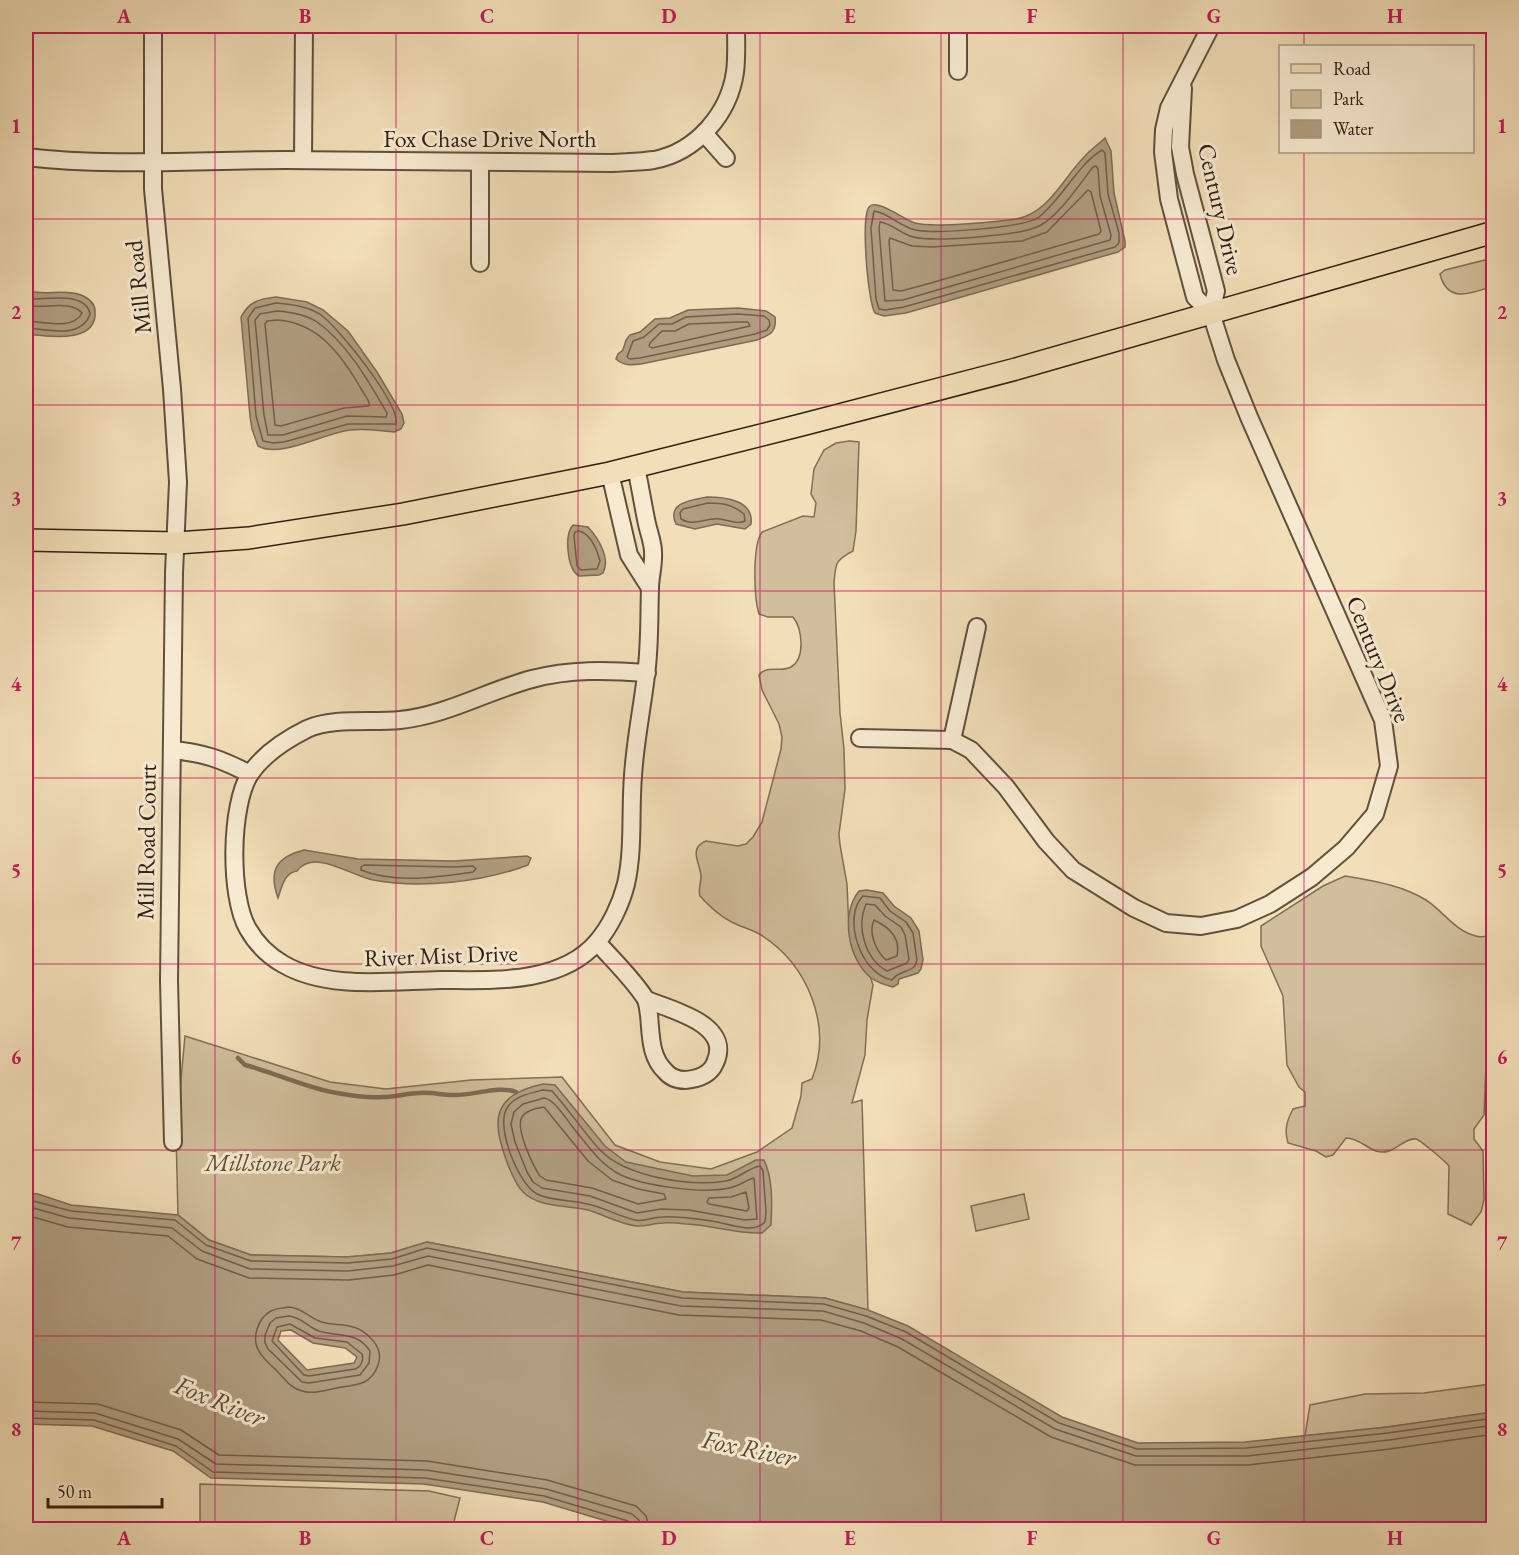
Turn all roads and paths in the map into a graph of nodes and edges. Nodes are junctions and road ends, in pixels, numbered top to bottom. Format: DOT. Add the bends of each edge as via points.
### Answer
graph roads {
  1 [pos="153,26"];
  2 [pos="304,26"];
  3 [pos="736,26"];
  4 [pos="958,26"];
  5 [pos="1210,26"];
  6 [pos="958,71"];
  7 [pos="704,133"];
  8 [pos="26,157"];
  9 [pos="726,158"];
  10 [pos="303,160"];
  11 [pos="152,162"];
  12 [pos="480,162"];
  13 [pos="1494,232"];
  14 [pos="480,262"];
  15 [pos="1211,313"];
  16 [pos="636,467"];
  17 [pos="609,473"];
  18 [pos="26,540"];
  19 [pos="177,543"];
  20 [pos="650,588"];
  21 [pos="977,627"];
  22 [pos="647,673"];
  23 [pos="860,738"];
  24 [pos="952,740"];
  25 [pos="172,750"];
  26 [pos="250,774"];
  27 [pos="597,942"];
  28 [pos="647,1000"];
  29 [pos="173,1142"];
  1 -- 11 [label="street, Mill Road"];
  2 -- 10 [label="street"];
  3 -- 7 [label="street, Fox Chase Drive North" via="735,72 729,95"];
  4 -- 6 [label="street"];
  5 -- 15 [label="street, Century Drive" via="1168,108 1164,130 1165,176 1195,297"];
  7 -- 9 [label="street"];
  7 -- 12 [label="street, Fox Chase Drive North" via="677,152 634,162"];
  8 -- 11 [label="street, Fox Chase Drive North"];
  10 -- 11 [label="street, Fox Chase Drive North"];
  10 -- 12 [label="street, Fox Chase Drive North"];
  11 -- 19 [label="street, Mill Road" via="172,389"];
  12 -- 14 [label="street"];
  13 -- 15 [label="main road"];
  15 -- 16 [label="main road" via="1016,369"];
  15 -- 24 [label="street, Century Drive" via="1249,417 1383,720 1389,766 1375,814 1347,848 1270,904 1237,919 1201,926 1166,923 1073,870 989,768 971,750"];
  16 -- 17 [label="main road"];
  16 -- 20 [label="street, River Mist Drive" via="653,552"];
  17 -- 19 [label="main road" via="403,514 249,538"];
  17 -- 20 [label="street" via="629,555"];
  18 -- 19 [label="main road"];
  19 -- 25 [label="street, Mill Road Court"];
  20 -- 22 [label="street, River Mist Drive"];
  21 -- 24 [label="street"];
  22 -- 26 [label="street, River Mist Drive" via="568,671 529,680 443,711 401,720 349,721 310,728 274,750"];
  22 -- 27 [label="street, River Mist Drive" via="633,774 632,848 625,887"];
  23 -- 24 [label="street"];
  25 -- 26 [label="street" via="203,753"];
  25 -- 29 [label="street, Mill Road Court" via="169,981"];
  26 -- 27 [label="street, River Mist Drive" via="237,809 236,884 246,926 262,948 282,964 306,975 342,982 500,980 555,969"];
  27 -- 28 [label="street"];
  28 -- 28 [label="street" via="658,1065 682,1080 698,1078 712,1070 718,1057 712,1032 692,1017"];
}
